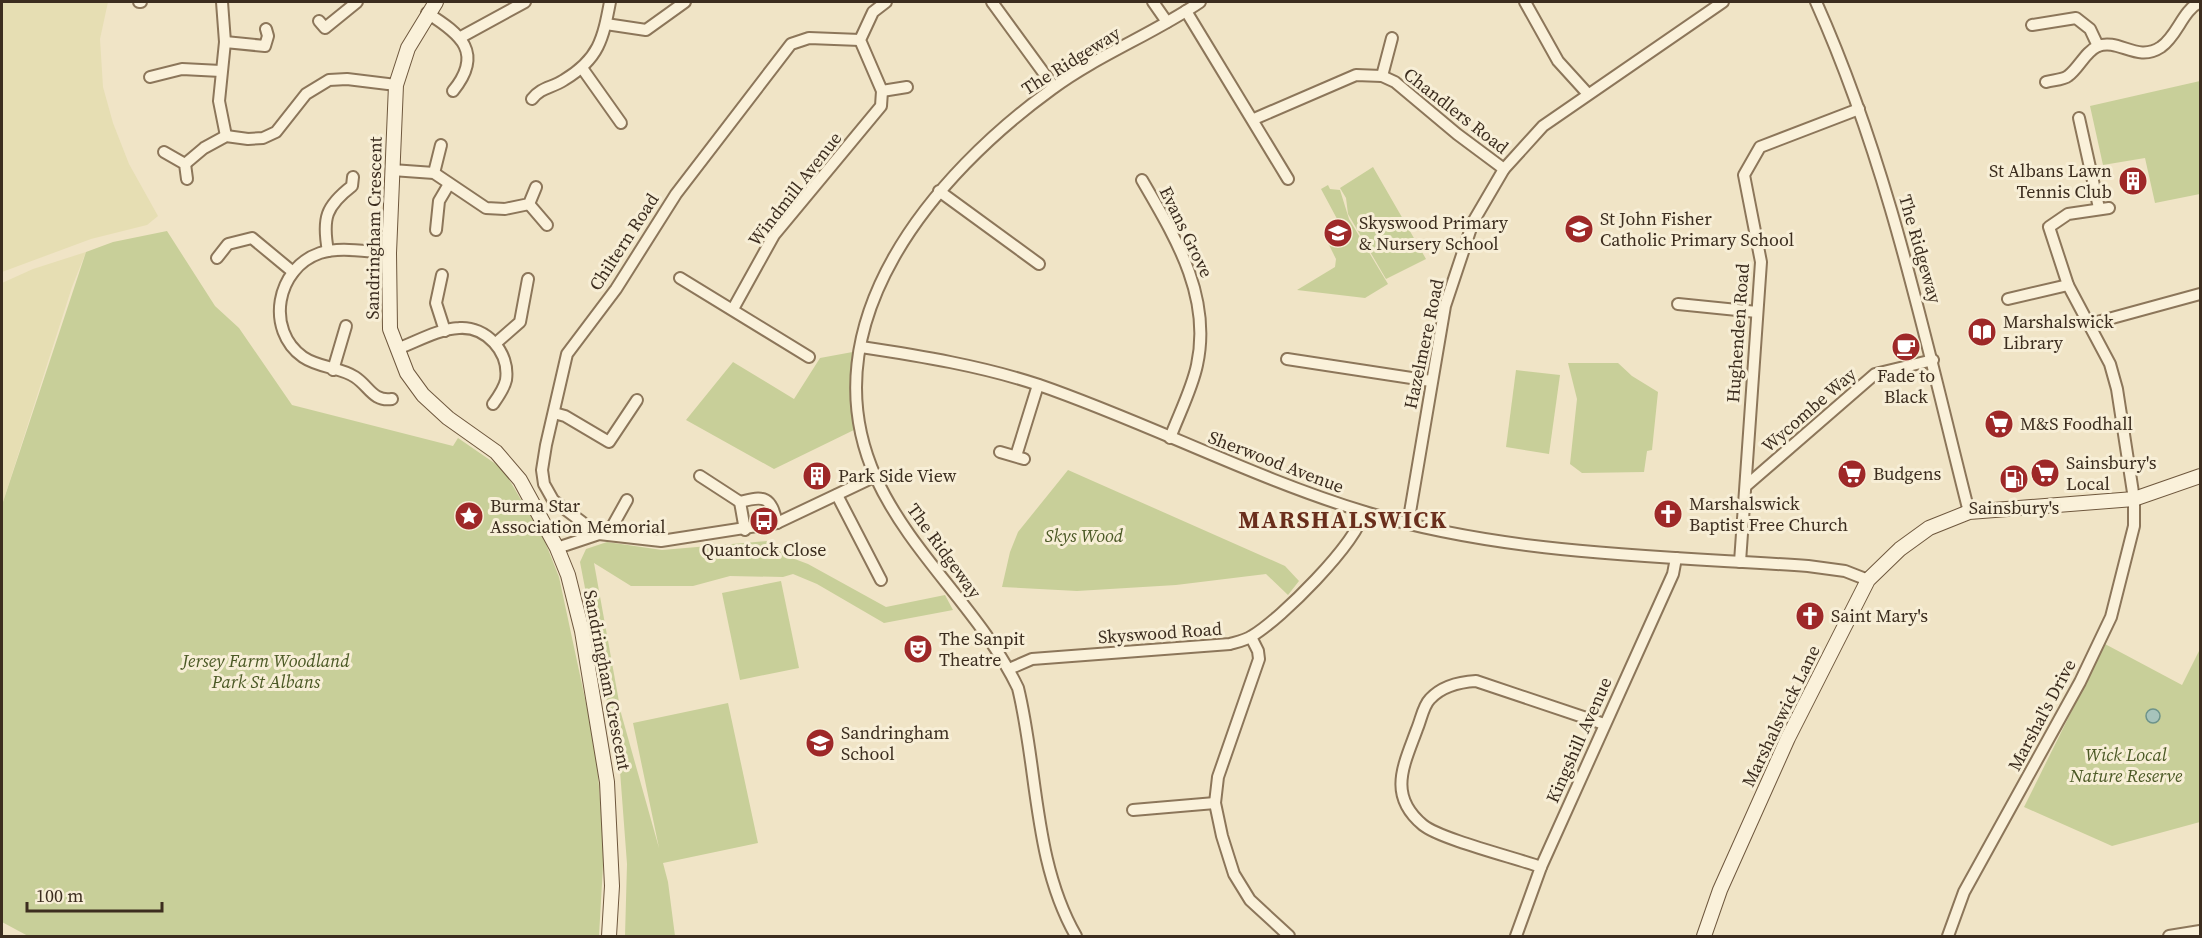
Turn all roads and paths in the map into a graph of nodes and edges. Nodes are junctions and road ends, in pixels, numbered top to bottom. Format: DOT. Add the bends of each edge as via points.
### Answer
graph roads {
  1 [pos="222,2"];
  2 [pos="357,2"];
  3 [pos="436,2"];
  4 [pos="525,2"];
  5 [pos="610,2"];
  6 [pos="685,2"];
  7 [pos="886,2"];
  8 [pos="992,2"];
  9 [pos="1153,2"];
  10 [pos="1200,2"];
  11 [pos="1525,2"];
  12 [pos="1723,2"];
  13 [pos="1816,2"];
  14 [pos="2192,3"];
  15 [pos="1186,11"];
  16 [pos="427,13"];
  17 [pos="319,21"];
  18 [pos="1167,22"];
  19 [pos="606,24"];
  20 [pos="2032,25"];
  21 [pos="266,29"];
  22 [pos="461,37"];
  23 [pos="1392,38"];
  24 [pos="860,40"];
  25 [pos="225,42"];
  26 [pos="2098,46"];
  27 [pos="582,68"];
  28 [pos="221,71"];
  29 [pos="1382,76"];
  30 [pos="150,77"];
  31 [pos="2046,82"];
  32 [pos="396,85"];
  33 [pos="907,87"];
  34 [pos="1054,87"];
  35 [pos="453,91"];
  36 [pos="882,91"];
  37 [pos="1588,94"];
  38 [pos="532,99"];
  39 [pos="1859,109"];
  40 [pos="2079,118"];
  41 [pos="1254,119"];
  42 [pos="621,123"];
  43 [pos="226,136"];
  44 [pos="441,145"];
  45 [pos="164,152"];
  46 [pos="185,164"];
  47 [pos="1504,169"];
  48 [pos="392,170"];
  49 [pos="434,173"];
  50 [pos="353,177"];
  51 [pos="187,179"];
  52 [pos="1288,179"];
  53 [pos="1142,180"];
  54 [pos="449,184"];
  55 [pos="536,187"];
  56 [pos="939,191"];
  57 [pos="529,204"];
  58 [pos="547,225"];
  59 [pos="436,230"];
  60 [pos="328,251"];
  61 [pos="389,253"];
  62 [pos="218,258"];
  63 [pos="1039,264"];
  64 [pos="293,272"];
  65 [pos="442,275"];
  66 [pos="680,278"];
  67 [pos="528,279"];
  68 [pos="2068,285"];
  69 [pos="2200,294"];
  70 [pos="2008,299"];
  71 [pos="1678,304"];
  72 [pos="733,309"];
  73 [pos="1757,312"];
  74 [pos="2090,324"];
  75 [pos="346,326"];
  76 [pos="445,331"];
  77 [pos="496,343"];
  78 [pos="861,346"];
  79 [pos="397,349"];
  80 [pos="809,357"];
  81 [pos="1287,359"];
  82 [pos="1933,360"];
  83 [pos="333,370"];
  84 [pos="1431,381"];
  85 [pos="1038,385"];
  86 [pos="392,399"];
  87 [pos="637,399"];
  88 [pos="493,404"];
  89 [pos="554,413"];
  90 [pos="1170,438"];
  91 [pos="1000,452"];
  92 [pos="700,476"];
  93 [pos="876,476"];
  94 [pos="2200,476"];
  95 [pos="1747,485"];
  96 [pos="837,495"];
  97 [pos="2134,499"];
  98 [pos="627,500"];
  99 [pos="740,502"];
  100 [pos="1364,512"];
  101 [pos="1970,512"];
  102 [pos="777,523"];
  103 [pos="1408,524"];
  104 [pos="745,530"];
  105 [pos="608,534"];
  106 [pos="588,536"];
  107 [pos="557,548"];
  108 [pos="1676,558"];
  109 [pos="1740,561"];
  110 [pos="881,580"];
  111 [pos="1868,580"];
  112 [pos="1251,637"];
  113 [pos="1009,669"];
  114 [pos="1604,724"];
  115 [pos="1215,803"];
  116 [pos="1133,810"];
  117 [pos="1541,867"];
  118 [pos="2200,932"];
  119 [pos="609,936"];
  120 [pos="1076,936"];
  121 [pos="1289,936"];
  122 [pos="1516,936"];
  123 [pos="1704,936"];
  124 [pos="1948,936"];
  125 [pos="2169,936"];
  1 -- 25 [label="street"];
  2 -- 17 [label="street" via="325,28"];
  3 -- 16 [label="street, Sandringham Crescent"];
  4 -- 22 [label="street"];
  5 -- 19 [label="street"];
  6 -- 19 [label="street" via="646,30"];
  7 -- 24 [label="street" via="873,12"];
  8 -- 34 [label="street"];
  9 -- 18 [label="street"];
  10 -- 15 [label="street, The Ridgeway"];
  11 -- 37 [label="street" via="1558,61"];
  12 -- 37 [label="street, Hazelmere Road"];
  13 -- 39 [label="street, The Ridgeway"];
  14 -- 26 [label="street" via="2169,39 2152,52"];
  15 -- 18 [label="street, The Ridgeway"];
  15 -- 41 [label="street"];
  16 -- 22 [label="street"];
  16 -- 32 [label="street, Sandringham Crescent" via="408,48"];
  18 -- 34 [label="street, The Ridgeway"];
  19 -- 27 [label="street" via="597,54"];
  20 -- 26 [label="street" via="2076,18 2090,29"];
  21 -- 25 [label="street" via="265,46"];
  22 -- 35 [label="street" via="468,59 467,74"];
  23 -- 29 [label="street"];
  24 -- 36 [label="street"];
  24 -- 89 [label="street, Chiltern Road" via="809,38 791,44 776,61 676,194 616,289 567,354"];
  25 -- 28 [label="street"];
  26 -- 31 [label="street" via="2068,77"];
  27 -- 38 [label="street" via="539,90"];
  27 -- 42 [label="street"];
  28 -- 30 [label="street" via="182,69"];
  28 -- 43 [label="street" via="219,101"];
  29 -- 41 [label="street, Chandlers Road" via="1356,75"];
  29 -- 47 [label="street, Chandlers Road" via="1395,82"];
  32 -- 43 [label="street" via="329,80 306,94 282,127 270,135 248,139"];
  32 -- 48 [label="street, Sandringham Crescent"];
  33 -- 36 [label="street"];
  34 -- 56 [label="street, The Ridgeway" via="975,153"];
  36 -- 72 [label="street, Windmill Avenue" via="876,114 774,236"];
  37 -- 47 [label="street, Hazelmere Road" via="1543,126"];
  39 -- 73 [label="street, Hughenden Road" via="1757,149 1744,175 1761,262"];
  39 -- 82 [label="street, The Ridgeway" via="1898,229"];
  40 -- 68 [label="street, Marshal's Drive" via="2104,208 2062,216 2049,227"];
  41 -- 52 [label="street"];
  43 -- 46 [label="street"];
  44 -- 49 [label="street"];
  45 -- 46 [label="street"];
  46 -- 51 [label="street"];
  47 -- 84 [label="street, Hazelmere Road" via="1463,247 1445,306"];
  48 -- 49 [label="street"];
  48 -- 61 [label="street, Sandringham Crescent"];
  49 -- 54 [label="street"];
  50 -- 60 [label="street" via="352,186 333,200 328,212"];
  53 -- 90 [label="street, Evans Grove" via="1185,262 1199,304 1202,330 1197,366"];
  54 -- 57 [label="street" via="486,208"];
  54 -- 59 [label="street" via="438,201"];
  55 -- 57 [label="street"];
  56 -- 63 [label="street" via="1031,253"];
  56 -- 78 [label="street, The Ridgeway" via="894,252 875,296"];
  57 -- 58 [label="street"];
  60 -- 61 [label="street"];
  60 -- 64 [label="street" via="311,256"];
  61 -- 79 [label="street, Sandringham Crescent" via="390,329"];
  62 -- 64 [label="street" via="228,244 252,238"];
  64 -- 83 [label="street" via="280,299 282,327 287,339 304,357"];
  65 -- 76 [label="street" via="436,303"];
  66 -- 72 [label="street"];
  67 -- 77 [label="street" via="520,322"];
  68 -- 70 [label="street"];
  68 -- 74 [label="street, Marshal's Drive"];
  69 -- 74 [label="street"];
  71 -- 73 [label="street"];
  72 -- 80 [label="street"];
  73 -- 95 [label="street, Hughenden Road"];
  74 -- 97 [label="street, Marshal's Drive" via="2117,389"];
  75 -- 83 [label="street"];
  76 -- 77 [label="street" via="477,330"];
  76 -- 79 [label="street"];
  77 -- 88 [label="street" via="505,362 506,379"];
  78 -- 85 [label="street, Sherwood Avenue" via="962,364"];
  78 -- 93 [label="street, The Ridgeway" via="859,423"];
  79 -- 107 [label="street, Sandringham Crescent" via="407,373 423,395 513,470"];
  81 -- 84 [label="street"];
  82 -- 95 [label="street, Wycombe Way" via="1875,374"];
  82 -- 101 [label="street, The Ridgeway"];
  83 -- 86 [label="street" via="353,375 373,396"];
  84 -- 103 [label="street, Hazelmere Road"];
  85 -- 90 [label="street, Sherwood Avenue"];
  85 -- 91 [label="street" via="1020,457"];
  87 -- 89 [label="street" via="609,442"];
  89 -- 106 [label="street, Chiltern Road" via="543,462 544,484 553,500 582,522"];
  90 -- 100 [label="street, Sherwood Avenue"];
  92 -- 99 [label="street"];
  93 -- 96 [label="street"];
  93 -- 113 [label="street, The Ridgeway" via="902,525 982,627"];
  94 -- 97 [label="street, Marshalswick Lane"];
  95 -- 109 [label="street, Hughenden Road"];
  96 -- 102 [label="street"];
  96 -- 110 [label="street"];
  97 -- 101 [label="street, Marshalswick Lane"];
  97 -- 124 [label="street, Marshal's Drive" via="2134,526 2111,617 1964,892"];
  98 -- 105 [label="street"];
  99 -- 102 [label="street" via="765,498"];
  99 -- 104 [label="street"];
  100 -- 103 [label="street, Sherwood Avenue"];
  100 -- 112 [label="street, Skyswood Road" via="1350,540 1310,584"];
  101 -- 111 [label="street, Marshalswick Lane" via="1929,528"];
  102 -- 104 [label="street"];
  103 -- 108 [label="street, Sherwood Avenue" via="1478,540"];
  104 -- 105 [label="street" via="661,541"];
  105 -- 106 [label="street"];
  106 -- 107 [label="street"];
  107 -- 119 [label="street, Sandringham Crescent" via="582,631 607,782 612,886"];
  108 -- 109 [label="street, Sherwood Avenue"];
  108 -- 114 [label="street, Kingshill Avenue" via="1673,574"];
  109 -- 111 [label="street, Sherwood Avenue" via="1833,569"];
  111 -- 123 [label="street, Marshalswick Lane" via="1788,738 1720,890"];
  112 -- 113 [label="street, Skyswood Road" via="1230,644 1032,659"];
  112 -- 115 [label="street" via="1259,659 1218,777"];
  113 -- 120 [label="street, The Ridgeway" via="1024,716 1049,865"];
  114 -- 117 [label="street, Kingshill Avenue"];
  114 -- 117 [label="street" via="1476,681 1442,689 1428,701 1402,768 1402,796 1411,813 1425,827 1443,835"];
  115 -- 116 [label="street"];
  115 -- 121 [label="street" via="1234,874 1250,900"];
  117 -- 122 [label="street, Kingshill Avenue"];
  118 -- 125 [label="street"];
}
